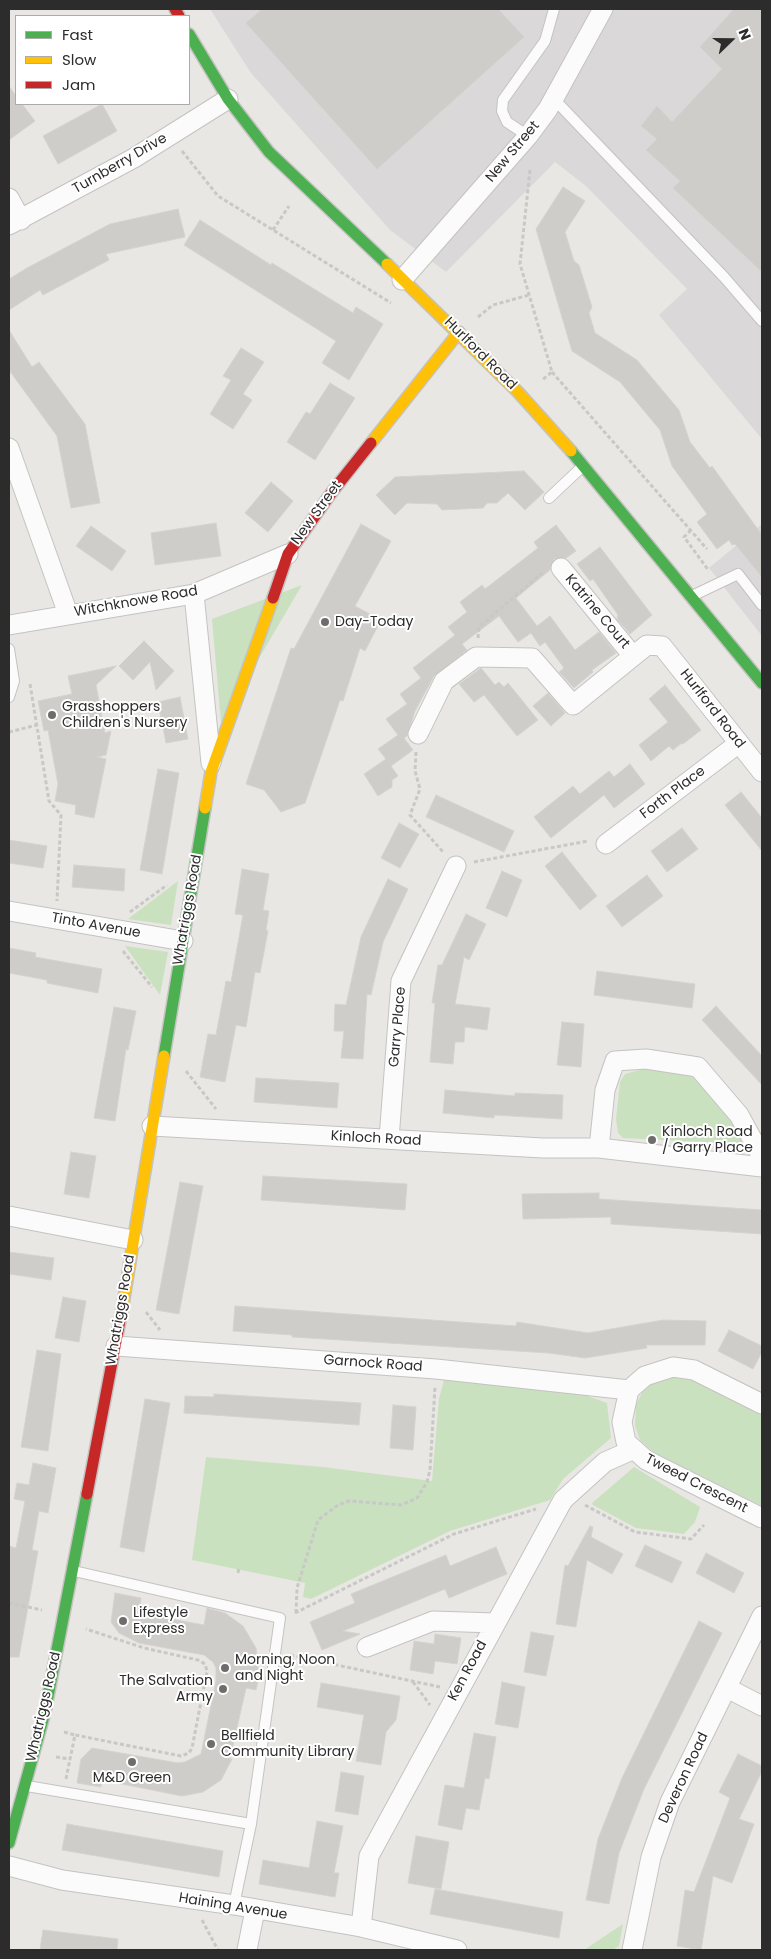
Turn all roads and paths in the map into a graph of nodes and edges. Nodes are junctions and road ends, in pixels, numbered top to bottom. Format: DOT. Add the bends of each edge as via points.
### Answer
graph roads {
  1 [pos="554,9"];
  2 [pos="603,9"];
  3 [pos="190,36"];
  4 [pos="554,98"];
  5 [pos="228,99"];
  6 [pos="170,135"];
  7 [pos="528,136"];
  8 [pos="530,170"];
  9 [pos="9,198"];
  10 [pos="289,206"];
  11 [pos="15,223"];
  12 [pos="273,230"];
  13 [pos="402,280"];
  14 [pos="529,295"];
  15 [pos="395,306"];
  16 [pos="762,321"];
  17 [pos="459,332"];
  18 [pos="552,372"];
  19 [pos="543,381"];
  20 [pos="9,448"];
  21 [pos="583,465"];
  22 [pos="549,498"];
  23 [pos="691,530"];
  24 [pos="707,549"];
  25 [pos="288,554"];
  26 [pos="561,568"];
  27 [pos="718,583"];
  28 [pos="194,594"];
  29 [pos="692,596"];
  30 [pos="762,605"];
  31 [pos="68,614"];
  32 [pos="9,626"];
  33 [pos="662,646"];
  34 [pos="9,649"];
  35 [pos="633,656"];
  36 [pos="476,657"];
  37 [pos="29,679"];
  38 [pos="762,684"];
  39 [pos="9,696"];
  40 [pos="37,725"];
  41 [pos="9,732"];
  42 [pos="418,734"];
  43 [pos="739,743"];
  44 [pos="211,772"];
  45 [pos="762,772"];
  46 [pos="606,844"];
  47 [pos="196,864"];
  48 [pos="456,866"];
  49 [pos="57,900"];
  50 [pos="9,911"];
  51 [pos="106,930"];
  52 [pos="183,941"];
  53 [pos="171,1012"];
  54 [pos="166,1044"];
  55 [pos="152,1126"];
  56 [pos="232,1131"];
  57 [pos="388,1139"];
  58 [pos="599,1148"];
  59 [pos="762,1157"];
  60 [pos="762,1167"];
  61 [pos="9,1216"];
  62 [pos="133,1240"];
  63 [pos="126,1285"];
  64 [pos="116,1346"];
  65 [pos="177,1351"];
  66 [pos="436,1369"];
  67 [pos="629,1390"];
  68 [pos="762,1404"];
  69 [pos="632,1450"];
  70 [pos="563,1500"];
  71 [pos="583,1502"];
  72 [pos="762,1518"];
  73 [pos="704,1525"];
  74 [pos="239,1566"];
  75 [pos="72,1570"];
  76 [pos="238,1573"];
  77 [pos="9,1603"];
  78 [pos="296,1613"];
  79 [pos="762,1616"];
  80 [pos="64,1618"];
  81 [pos="280,1618"];
  82 [pos="494,1622"];
  83 [pos="367,1646"];
  84 [pos="275,1652"];
  85 [pos="413,1682"];
  86 [pos="727,1688"];
  87 [pos="458,1690"];
  88 [pos="762,1706"];
  89 [pos="441,1720"];
  90 [pos="62,1732"];
  91 [pos="75,1735"];
  92 [pos="48,1755"];
  93 [pos="26,1786"];
  94 [pos="251,1824"];
  95 [pos="9,1843"];
  96 [pos="9,1866"];
  97 [pos="192,1900"];
  98 [pos="234,1905"];
  99 [pos="255,1910"];
  100 [pos="361,1927"];
  101 [pos="218,1950"];
  102 [pos="248,1950"];
  103 [pos="457,1950"];
  104 [pos="632,1950"];
  1 -- 7 [label="lane" via="545,41 503,100 502,111 508,122"];
  2 -- 4 [label="street, New Street"];
  3 -- 5 [label="street, Hurlford Road"];
  4 -- 7 [label="street, New Street"];
  4 -- 16 [label="lane"];
  5 -- 6 [label="street, Turnberry Drive"];
  5 -- 13 [label="street, Hurlford Road" via="269,152"];
  6 -- 11 [label="street, Turnberry Drive"];
  6 -- 12 [label="path" via="218,196"];
  7 -- 13 [label="street, New Street"];
  8 -- 14 [label="path" via="520,264"];
  9 -- 11 [label="street"];
  10 -- 12 [label="path"];
  12 -- 15 [label="path"];
  13 -- 17 [label="street, Hurlford Road"];
  14 -- 17 [label="path" via="493,304"];
  14 -- 18 [label="path"];
  17 -- 21 [label="street, Hurlford Road"];
  17 -- 25 [label="street, New Street" via="332,492"];
  18 -- 19 [label="path"];
  18 -- 23 [label="path"];
  20 -- 31 [label="street"];
  21 -- 22 [label="lane"];
  21 -- 29 [label="street, Hurlford Road"];
  23 -- 24 [label="path"];
  23 -- 27 [label="path" via="684,536"];
  25 -- 28 [label="street, Witchknowe Road"];
  25 -- 44 [label="street, Whatriggs Road"];
  26 -- 35 [label="street, Katrine Court"];
  26 -- 36 [label="path" via="555,562 479,627"];
  27 -- 29 [label="lane"];
  27 -- 30 [label="lane" via="738,574"];
  28 -- 31 [label="street, Witchknowe Road"];
  28 -- 44 [label="street, Whatriggs Road"];
  29 -- 38 [label="street, Hurlford Road"];
  31 -- 32 [label="street, Witchknowe Road"];
  33 -- 35 [label="street, Katrine Court" via="647,645"];
  33 -- 43 [label="street, Hurlford Road"];
  34 -- 39 [label="lane" via="14,682"];
  35 -- 36 [label="street, Katrine Court" via="573,705 532,658"];
  36 -- 42 [label="street" via="444,681"];
  37 -- 40 [label="path"];
  40 -- 41 [label="path"];
  40 -- 49 [label="path" via="49,801 62,815"];
  42 -- 48 [label="path" via="415,771 420,789 410,815"];
  43 -- 45 [label="street, Hurlford Road"];
  43 -- 46 [label="street, Forth Place"];
  44 -- 47 [label="street, Whatriggs Road"];
  46 -- 48 [label="path" via="584,840"];
  47 -- 51 [label="path"];
  47 -- 52 [label="street, Whatriggs Road"];
  48 -- 57 [label="street, Garry Place" via="401,981"];
  50 -- 51 [label="street, Tinto Avenue"];
  51 -- 52 [label="street, Tinto Avenue"];
  51 -- 53 [label="path"];
  52 -- 53 [label="street, Whatriggs Road"];
  53 -- 54 [label="street, Whatriggs Road"];
  54 -- 55 [label="street, Whatriggs Road"];
  54 -- 56 [label="path"];
  55 -- 56 [label="street, Kinloch Road"];
  55 -- 62 [label="street, Whatriggs Road"];
  56 -- 57 [label="street, Kinloch Road"];
  57 -- 58 [label="street, Kinloch Road"];
  58 -- 59 [label="street" via="605,1090 615,1061 646,1059 698,1067 739,1116"];
  58 -- 60 [label="street, Kinloch Road"];
  61 -- 62 [label="street"];
  62 -- 63 [label="street, Whatriggs Road"];
  63 -- 64 [label="street, Whatriggs Road"];
  63 -- 65 [label="path"];
  64 -- 65 [label="street, Garnock Road"];
  64 -- 75 [label="street, Whatriggs Road"];
  65 -- 66 [label="street, Garnock Road"];
  66 -- 67 [label="street, Garnock Road"];
  66 -- 78 [label="path" via="427,1482 417,1498 401,1505 349,1501 318,1520 297,1588"];
  67 -- 68 [label="street" via="645,1376 673,1367 694,1370"];
  67 -- 69 [label="street, Tweed Crescent" via="622,1422 626,1442"];
  69 -- 70 [label="street, Ken Road" via="605,1462"];
  69 -- 72 [label="street, Tweed Crescent"];
  70 -- 78 [label="path" via="454,1534"];
  70 -- 82 [label="street, Ken Road"];
  71 -- 73 [label="path" via="635,1532 691,1539"];
  74 -- 76 [label="path"];
  75 -- 80 [label="street, Whatriggs Road"];
  75 -- 81 [label="lane"];
  77 -- 80 [label="path"];
  78 -- 81 [label="path"];
  79 -- 86 [label="street, Deveron Road"];
  80 -- 91 [label="path" via="144,1648 198,1660 205,1664 207,1671 189,1753 181,1756"];
  80 -- 93 [label="street, Whatriggs Road"];
  81 -- 84 [label="lane"];
  82 -- 83 [label="street" via="432,1621"];
  82 -- 87 [label="street, Ken Road"];
  84 -- 85 [label="path"];
  84 -- 94 [label="lane"];
  85 -- 87 [label="path"];
  85 -- 89 [label="path"];
  86 -- 88 [label="street"];
  86 -- 104 [label="street, Deveron Road" via="670,1802 651,1857"];
  87 -- 89 [label="street, Ken Road"];
  89 -- 100 [label="street, Ken Road" via="369,1856"];
  90 -- 91 [label="path"];
  91 -- 92 [label="path" via="70,1760"];
  93 -- 94 [label="lane"];
  93 -- 95 [label="street, Whatriggs Road"];
  94 -- 98 [label="lane"];
  96 -- 97 [label="street, Haining Avenue" via="62,1880"];
  97 -- 98 [label="street, Haining Avenue"];
  97 -- 101 [label="path"];
  98 -- 99 [label="street, Haining Avenue"];
  99 -- 100 [label="street, Haining Avenue"];
  99 -- 102 [label="street"];
  100 -- 103 [label="street, Haining Avenue"];
}
